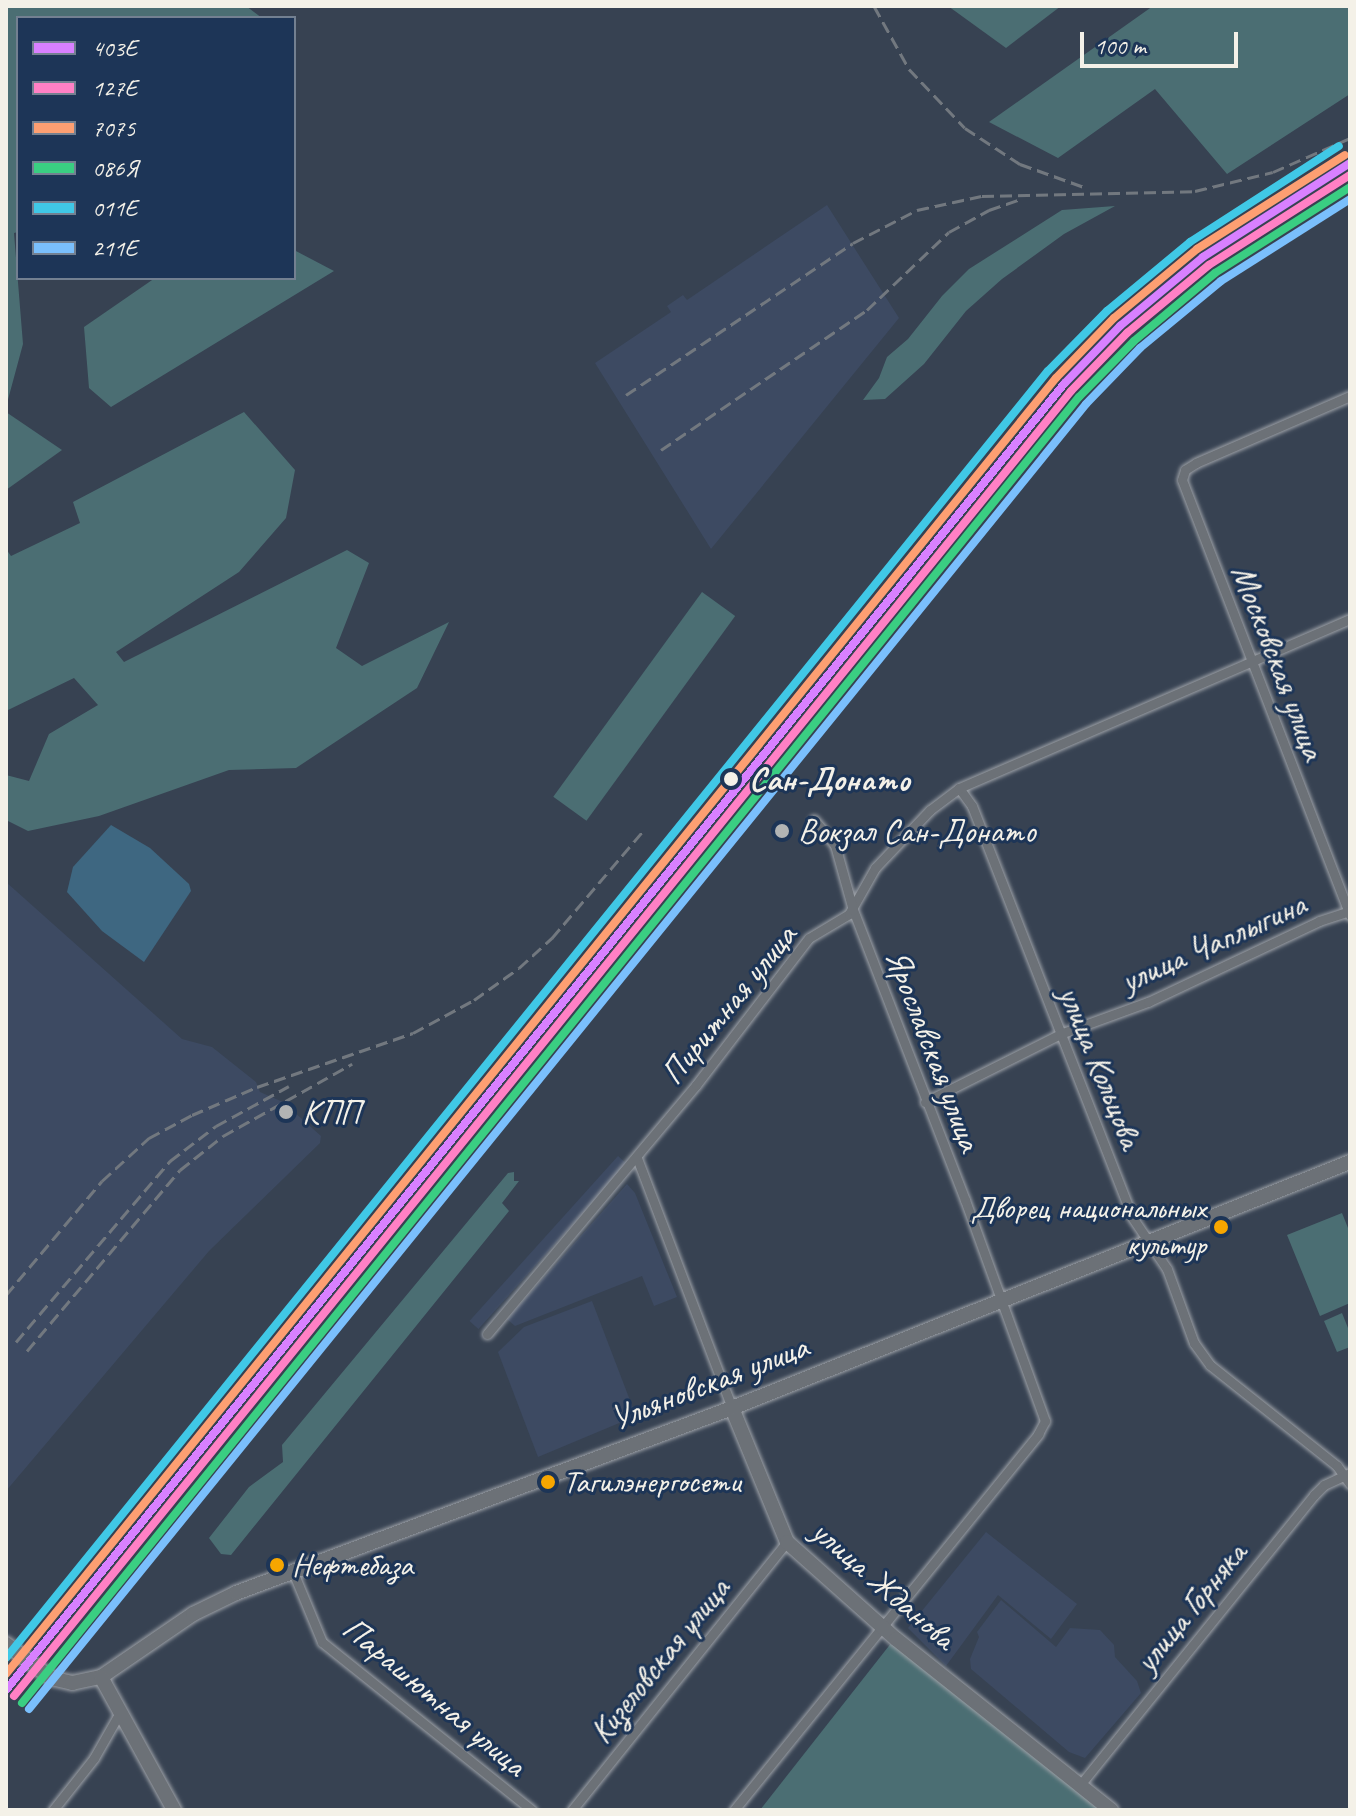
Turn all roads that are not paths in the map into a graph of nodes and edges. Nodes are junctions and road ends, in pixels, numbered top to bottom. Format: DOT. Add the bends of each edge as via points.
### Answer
graph roads {
  1 [pos="1350,396"];
  2 [pos="1350,619"];
  3 [pos="1252,663"];
  4 [pos="959,788"];
  5 [pos="814,820"];
  6 [pos="853,910"];
  7 [pos="1349,913"];
  8 [pos="1060,1034"];
  9 [pos="925,1102"];
  10 [pos="637,1158"];
  11 [pos="1350,1162"];
  12 [pos="1149,1243"];
  13 [pos="999,1302"];
  14 [pos="487,1334"];
  15 [pos="732,1408"];
  16 [pos="1349,1477"];
  17 [pos="787,1542"];
  18 [pos="293,1572"];
  19 [pos="884,1624"];
  20 [pos="6,1644"];
  21 [pos="101,1677"];
  22 [pos="119,1714"];
  23 [pos="1080,1785"];
  24 [pos="53,1810"];
  25 [pos="174,1810"];
  26 [pos="532,1810"];
  27 [pos="572,1810"];
  28 [pos="734,1810"];
  29 [pos="1111,1810"];
  1 -- 3 [label="street, Московская улица" via="1185,470 1184,488"];
  2 -- 3 [label="street, Пиритная улица"];
  3 -- 4 [label="street, Пиритная улица"];
  3 -- 7 [label="street, Московская улица"];
  4 -- 6 [label="street, Пиритная улица" via="930,810 875,868"];
  4 -- 8 [label="street, улица Кольцова" via="972,806"];
  5 -- 6 [label="street, Ярославская улица" via="835,845"];
  6 -- 9 [label="street, Ярославская улица"];
  6 -- 10 [label="street, Пиритная улица" via="809,938"];
  7 -- 8 [label="street, улица Чаплыгина" via="1319,921 1148,1002"];
  8 -- 9 [label="street, улица Чаплыгина"];
  8 -- 12 [label="street, улица Кольцова" via="1132,1217"];
  9 -- 13 [label="street, Ярославская улица"];
  10 -- 14 [label="street, Пиритная улица"];
  10 -- 15 [label="street, улица Жданова"];
  11 -- 12 [label="main road, Ульяновская улица"];
  12 -- 13 [label="main road, Ульяновская улица"];
  12 -- 16 [label="street, улица Кольцова" via="1167,1269 1194,1343 1210,1365"];
  13 -- 15 [label="main road, Ульяновская улица"];
  13 -- 19 [label="street, Ярославская улица" via="1045,1421"];
  15 -- 17 [label="main road, улица Жданова"];
  15 -- 18 [label="main road, Ульяновская улица"];
  16 -- 23 [label="street, улица Горняка" via="1324,1485 1314,1495"];
  17 -- 19 [label="main road, улица Жданова"];
  17 -- 27 [label="street, Кизеловская улица"];
  18 -- 21 [label="main road, Ульяновская улица" via="193,1614"];
  18 -- 26 [label="street, Парашютная улица" via="322,1642"];
  19 -- 23 [label="main road, улица Жданова"];
  19 -- 28 [label="street, Ярославская улица"];
  20 -- 21 [label="main road" via="51,1678 72,1683"];
  21 -- 22 [label="main road"];
  22 -- 24 [label="street" via="94,1758"];
  22 -- 25 [label="main road"];
  23 -- 29 [label="main road, улица Жданова"];
}
